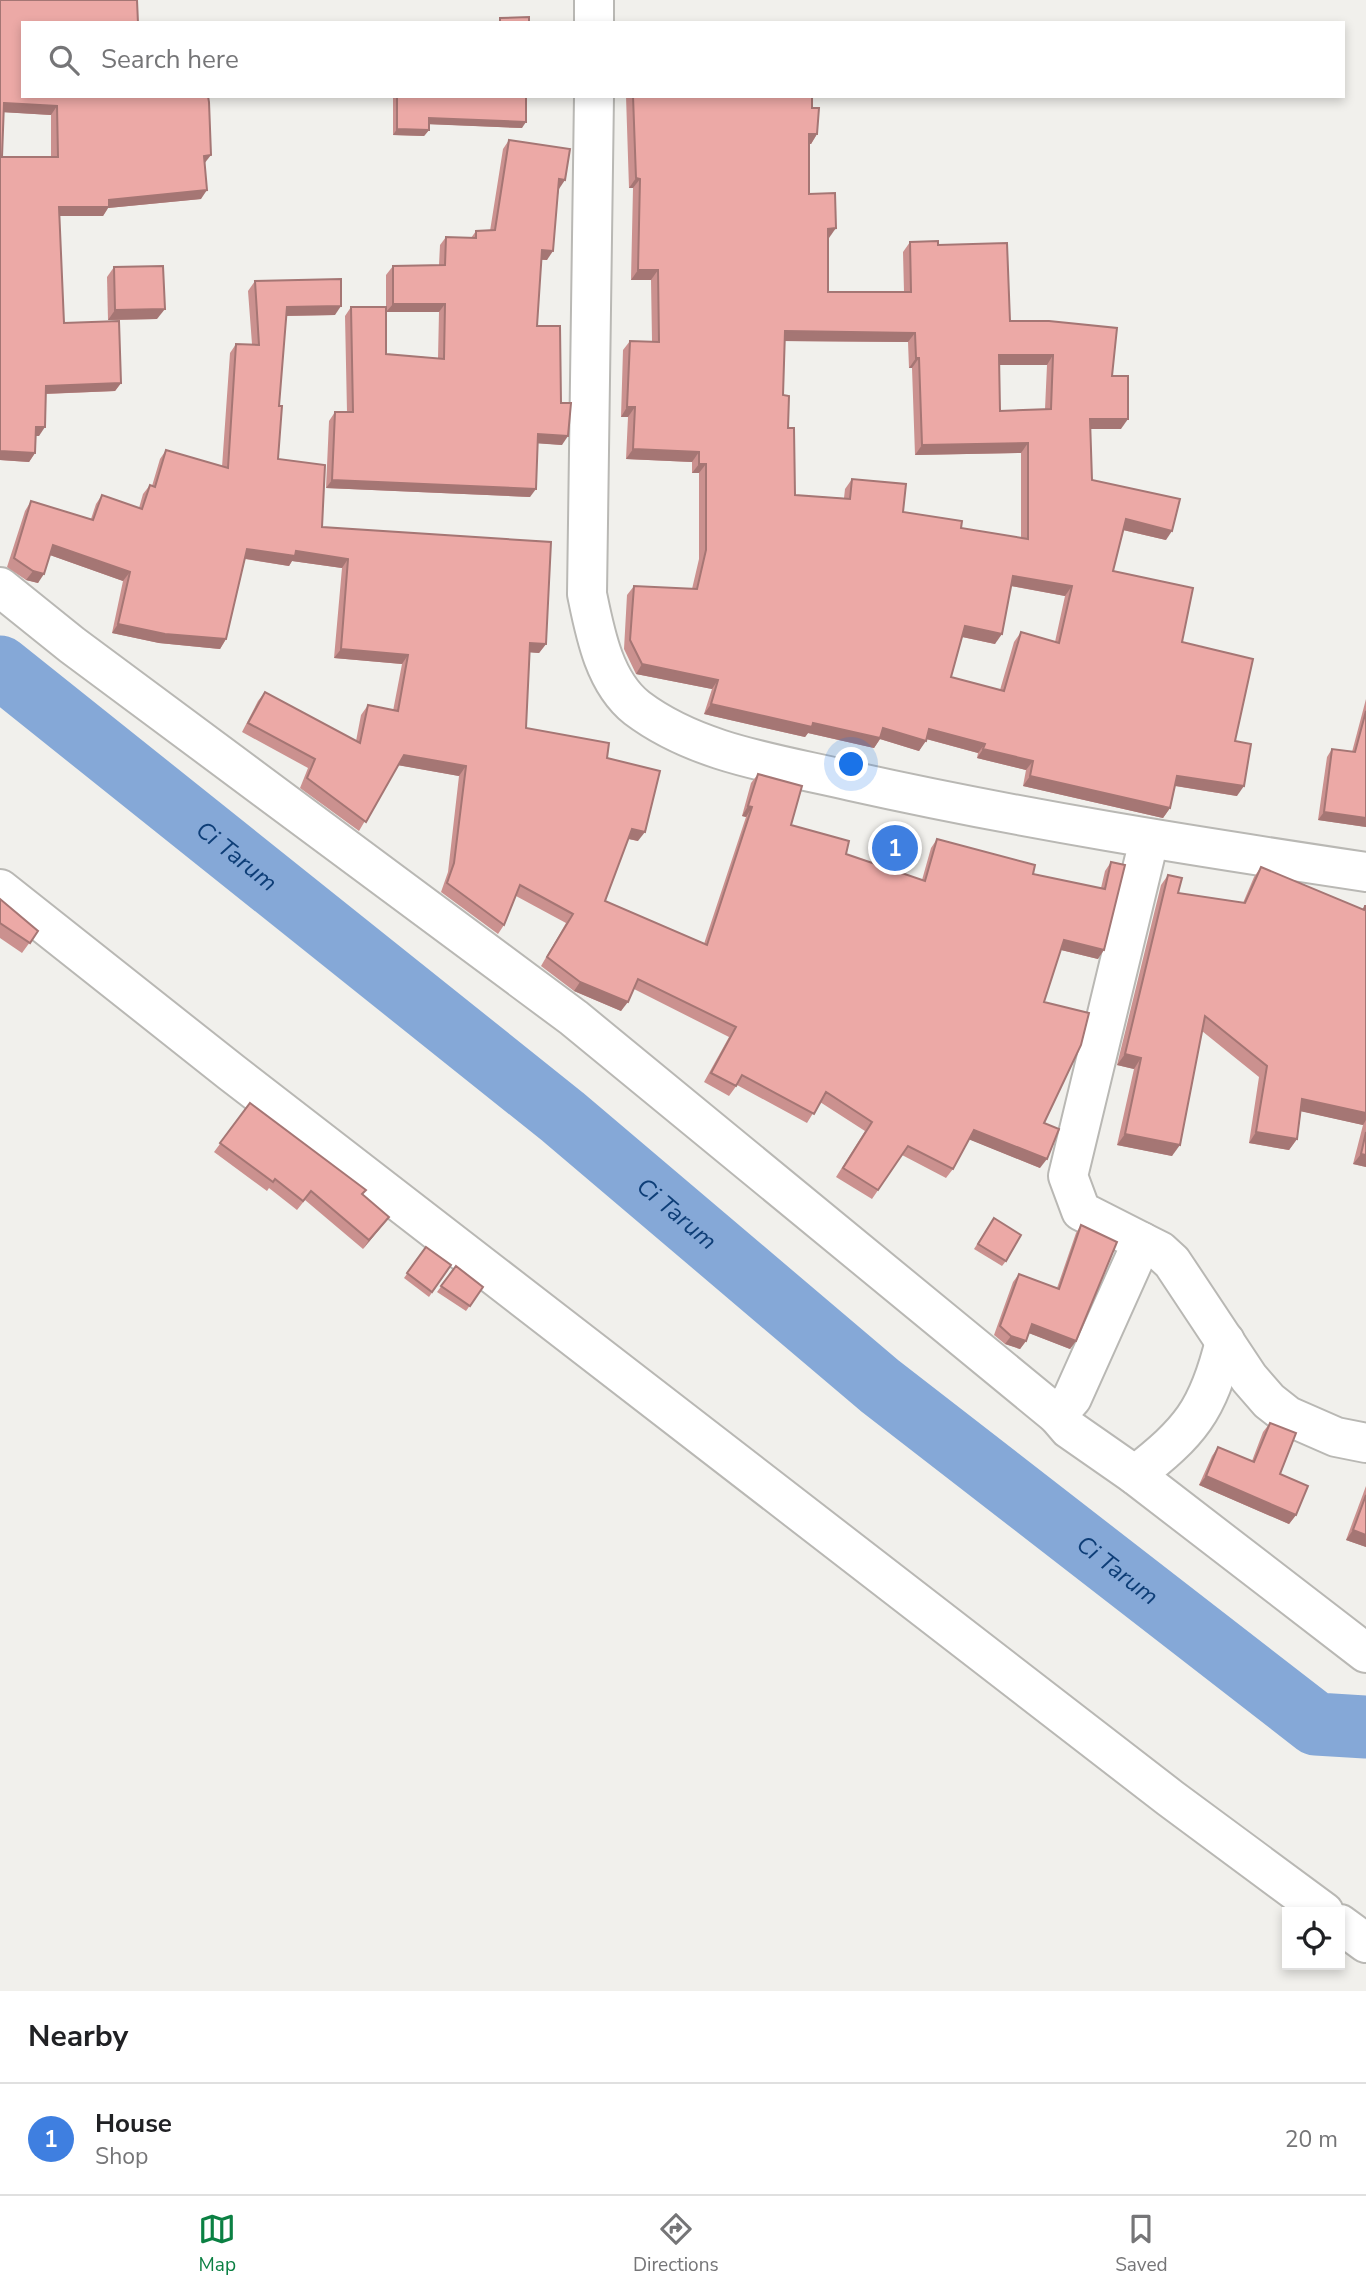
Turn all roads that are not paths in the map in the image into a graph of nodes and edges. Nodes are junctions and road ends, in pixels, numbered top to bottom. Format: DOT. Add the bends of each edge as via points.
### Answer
graph roads {
  1 [pos="594,0"];
  2 [pos="594,21"];
  3 [pos="594,98"];
  4 [pos="0,587"];
  5 [pos="1149,839"];
  6 [pos="1366,872"];
  7 [pos="0,889"];
  8 [pos="1142,1242"];
  9 [pos="1224,1342"];
  10 [pos="1057,1415"];
  11 [pos="1366,1443"];
  12 [pos="1135,1475"];
  13 [pos="1366,1653"];
  14 [pos="1317,1907"];
  15 [pos="1345,1928"];
  16 [pos="1366,1943"];
  1 -- 2 [label="street"];
  3 -- 5 [label="street" via="587,594 609,673 635,707 667,727 725,752 918,796"];
  4 -- 10 [label="street" via="574,1018"];
  5 -- 6 [label="street"];
  5 -- 8 [label="street" via="1068,1177 1081,1211"];
  7 -- 14 [label="street" via="1170,1798"];
  8 -- 9 [label="street" via="1172,1262"];
  8 -- 10 [label="street" via="1072,1398"];
  9 -- 11 [label="street" via="1269,1401 1288,1416 1336,1437"];
  9 -- 12 [label="street" via="1216,1378 1198,1417"];
  10 -- 12 [label="street" via="1069,1429"];
  12 -- 13 [label="street"];
  15 -- 16 [label="street"];
}
